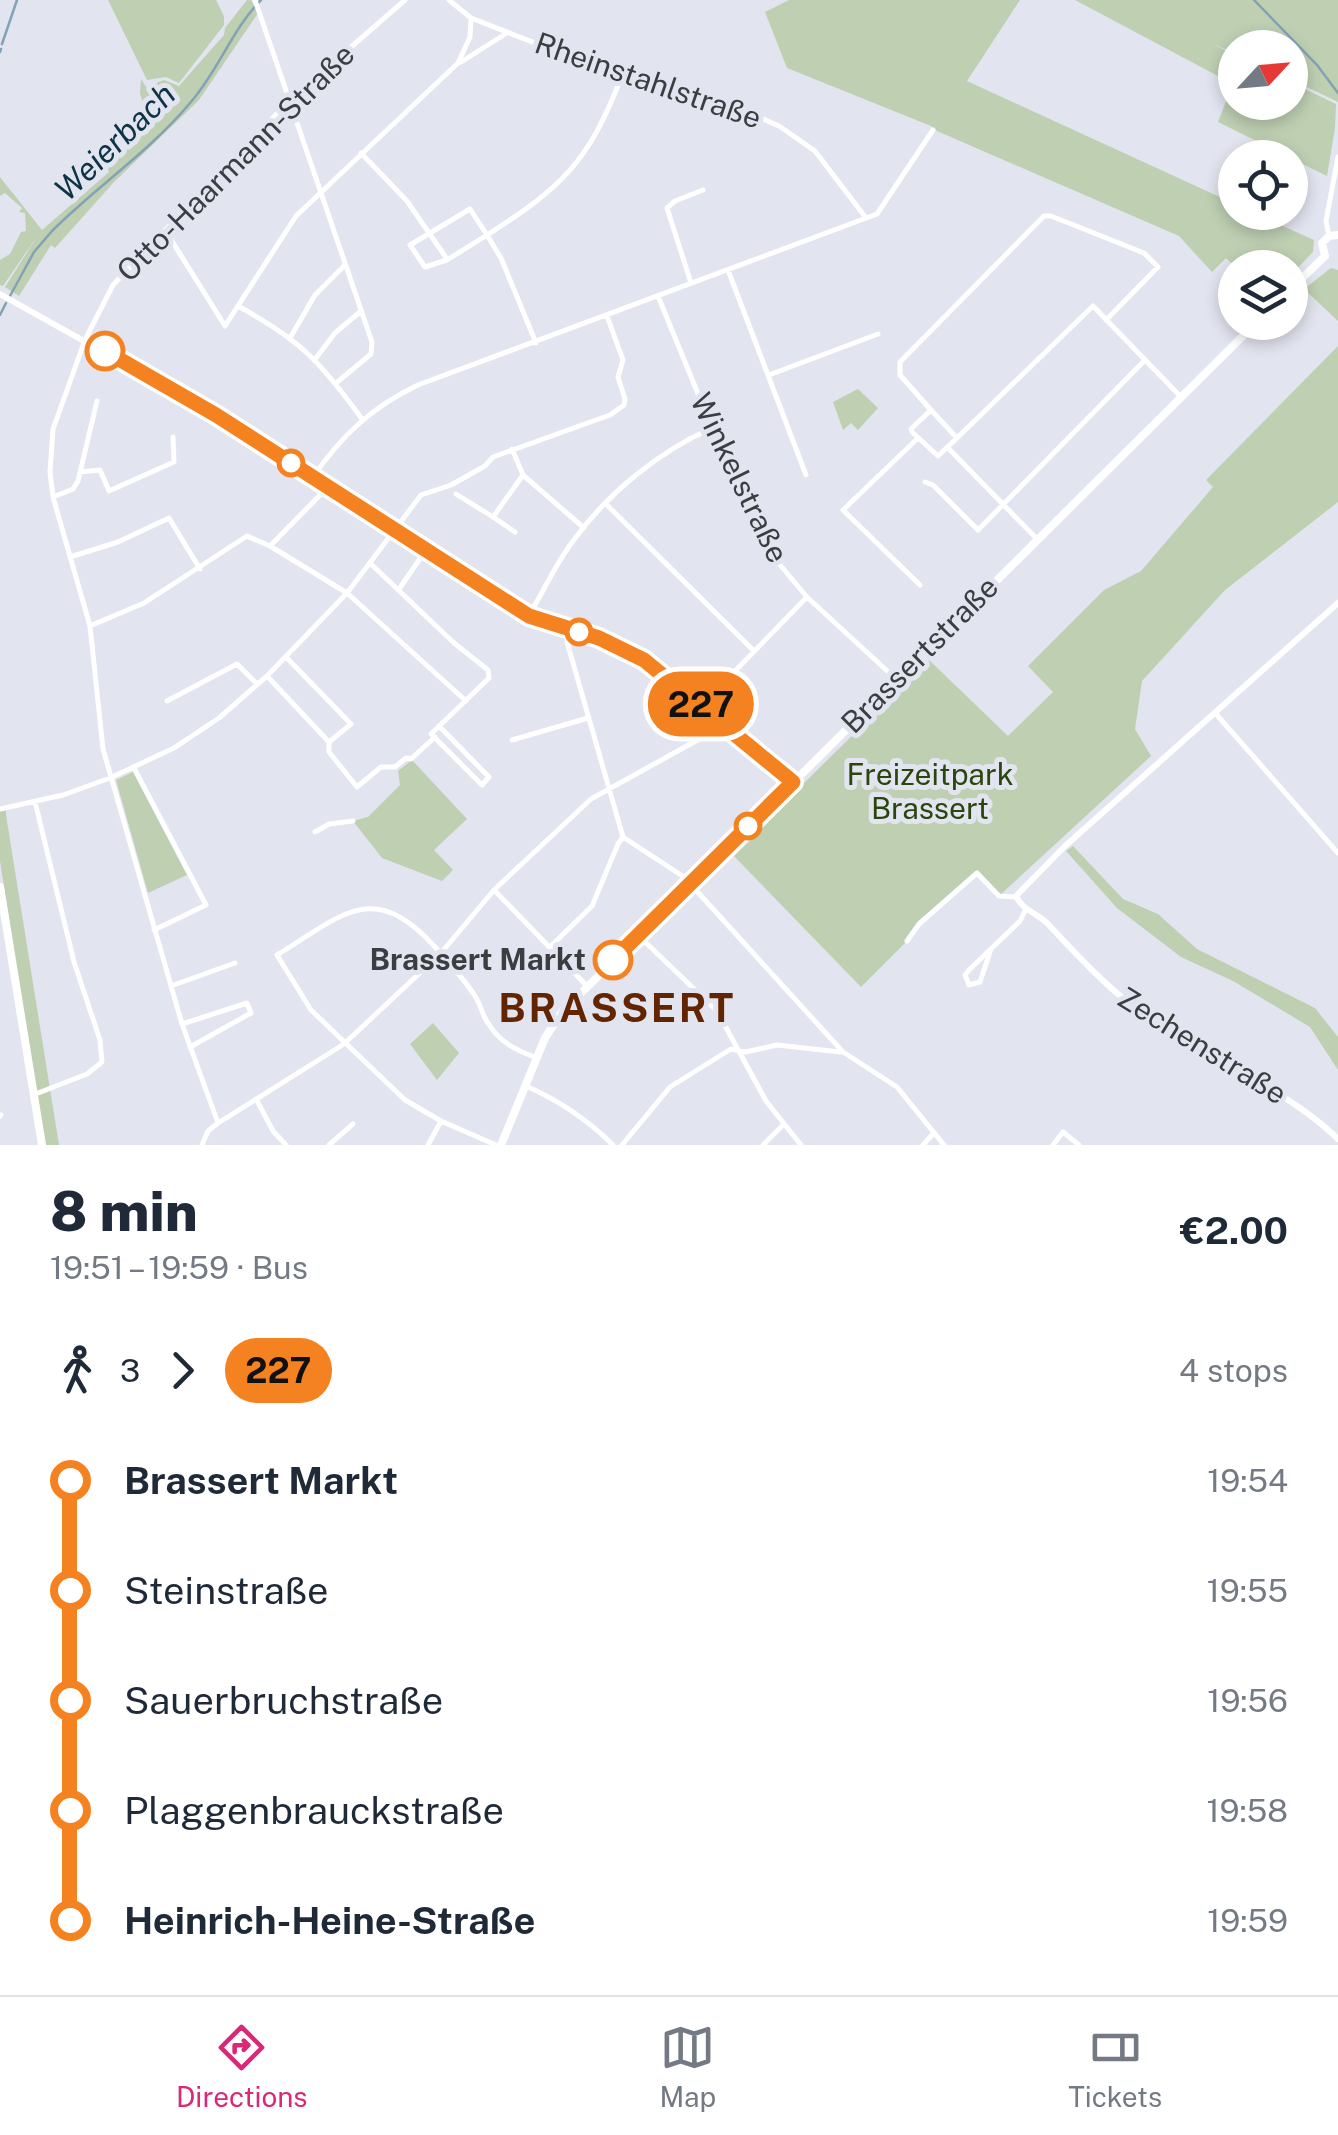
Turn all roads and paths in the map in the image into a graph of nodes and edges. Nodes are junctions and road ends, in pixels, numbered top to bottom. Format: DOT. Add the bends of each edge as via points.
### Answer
graph roads {
  1 [pos="254,0"];
  2 [pos="406,0"];
  3 [pos="449,0"];
  4 [pos="471,18"];
  5 [pos="508,32"];
  6 [pos="458,63"];
  7 [pos="622,76"];
  8 [pos="290,100"];
  9 [pos="933,130"];
  10 [pos="361,152"];
  11 [pos="1338,157"];
  12 [pos="704,190"];
  13 [pos="321,191"];
  14 [pos="866,218"];
  15 [pos="165,230"];
  16 [pos="430,232"];
  17 [pos="486,235"];
  18 [pos="1334,236"];
  19 [pos="448,260"];
  20 [pos="345,264"];
  21 [pos="728,270"];
  22 [pos="1308,275"];
  23 [pos="692,283"];
  24 [pos="2,295"];
  25 [pos="658,296"];
  26 [pos="238,306"];
  27 [pos="361,311"];
  28 [pos="607,316"];
  29 [pos="1106,320"];
  30 [pos="878,334"];
  31 [pos="290,338"];
  32 [pos="85,340"];
  33 [pos="1239,340"];
  34 [pos="536,343"];
  35 [pos="316,358"];
  36 [pos="1145,360"];
  37 [pos="769,375"];
  38 [pos="336,384"];
  39 [pos="1182,397"];
  40 [pos="97,401"];
  41 [pos="930,410"];
  42 [pos="362,418"];
  43 [pos="712,428"];
  44 [pos="173,437"];
  45 [pos="918,438"];
  46 [pos="957,438"];
  47 [pos="947,447"];
  48 [pos="512,449"];
  49 [pos="811,457"];
  50 [pos="803,461"];
  51 [pos="80,472"];
  52 [pos="523,474"];
  53 [pos="806,475"];
  54 [pos="313,477"];
  55 [pos="925,482"];
  56 [pos="328,486"];
  57 [pos="456,494"];
  58 [pos="53,497"];
  59 [pos="1003,504"];
  60 [pos="606,505"];
  61 [pos="493,517"];
  62 [pos="584,528"];
  63 [pos="396,530"];
  64 [pos="515,532"];
  65 [pos="1037,539"];
  66 [pos="270,546"];
  67 [pos="426,550"];
  68 [pos="70,557"];
  69 [pos="370,563"];
  70 [pos="200,570"];
  71 [pos="920,586"];
  72 [pos="399,588"];
  73 [pos="347,594"];
  74 [pos="807,597"];
  75 [pos="1338,603"];
  76 [pos="529,616"];
  77 [pos="90,626"];
  78 [pos="567,629"];
  79 [pos="754,651"];
  80 [pos="286,657"];
  81 [pos="267,676"];
  82 [pos="896,678"];
  83 [pos="257,684"];
  84 [pos="167,701"];
  85 [pos="466,701"];
  86 [pos="702,705"];
  87 [pos="1216,714"];
  88 [pos="588,718"];
  89 [pos="721,722"];
  90 [pos="439,726"];
  91 [pos="433,736"];
  92 [pos="512,740"];
  93 [pos="329,742"];
  94 [pos="134,768"];
  95 [pos="110,778"];
  96 [pos="793,782"];
  97 [pos="608,790"];
  98 [pos="35,802"];
  99 [pos="0,809"];
  100 [pos="353,821"];
  101 [pos="315,832"];
  102 [pos="624,837"];
  103 [pos="1338,853"];
  104 [pos="689,883"];
  105 [pos="0,886"];
  106 [pos="494,890"];
  107 [pos="1016,897"];
  108 [pos="1026,910"];
  109 [pos="154,930"];
  110 [pos="638,935"];
  111 [pos="907,941"];
  112 [pos="550,947"];
  113 [pos="991,948"];
  114 [pos="440,953"];
  115 [pos="235,962"];
  116 [pos="171,986"];
  117 [pos="587,986"];
  118 [pos="182,1024"];
  119 [pos="344,1044"];
  120 [pos="190,1047"];
  121 [pos="738,1050"];
  122 [pos="843,1052"];
  123 [pos="537,1058"];
  124 [pos="526,1086"];
  125 [pos="34,1095"];
  126 [pos="256,1100"];
  127 [pos="441,1122"];
  128 [pos="218,1123"];
  129 [pos="353,1124"];
  130 [pos="783,1125"];
  131 [pos="933,1134"];
  132 [pos="1338,1139"];
  133 [pos="767,1144"];
  134 [pos="42,1145"];
  135 [pos="202,1145"];
  136 [pos="286,1145"];
  137 [pos="330,1145"];
  138 [pos="428,1145"];
  139 [pos="498,1145"];
  140 [pos="613,1145"];
  141 [pos="622,1145"];
  142 [pos="801,1145"];
  143 [pos="923,1145"];
  144 [pos="944,1145"];
  145 [pos="1052,1145"];
  146 [pos="1079,1145"];
  1 -- 8 [label="street"];
  2 -- 8 [label="street, Otto-Haarmann-Straße"];
  3 -- 4 [label="street, Rheinstahlstraße"];
  4 -- 5 [label="street, Rheinstahlstraße"];
  4 -- 6 [label="street"];
  5 -- 6 [label="street, Rheinstahlstraße"];
  5 -- 7 [label="street, Rheinstahlstraße"];
  6 -- 10 [label="street, Rheinstahlstraße"];
  7 -- 14 [label="street, Rheinstahlstraße" via="779,126 815,151"];
  7 -- 17 [label="street" via="605,120 574,169 542,200"];
  8 -- 13 [label="street"];
  8 -- 15 [label="street, Otto-Haarmann-Straße"];
  9 -- 14 [label="street" via="877,214"];
  10 -- 13 [label="street, Rheinstahlstraße"];
  10 -- 16 [label="street"];
  11 -- 18 [label="street" via="1326,220"];
  12 -- 23 [label="street" via="667,208"];
  13 -- 20 [label="street"];
  13 -- 26 [label="street, Rheinstahlstraße" via="283,234"];
  14 -- 21 [label="street"];
  15 -- 26 [label="street" via="225,326"];
  15 -- 32 [label="street, Otto-Haarmann-Straße" via="112,285"];
  16 -- 17 [label="street" via="470,209"];
  16 -- 19 [label="street"];
  16 -- 19 [label="street" via="410,245 425,267"];
  17 -- 19 [label="street"];
  17 -- 34 [label="street"];
  18 -- 22 [label="main road" via="1321,248 1329,258"];
  20 -- 27 [label="street"];
  20 -- 31 [label="street"];
  21 -- 23 [label="street"];
  21 -- 37 [label="street"];
  23 -- 25 [label="street"];
  24 -- 32 [label="street"];
  25 -- 28 [label="street"];
  25 -- 43 [label="street, Winkelstraße"];
  26 -- 31 [label="street"];
  27 -- 35 [label="street"];
  27 -- 38 [label="street" via="371,354"];
  28 -- 34 [label="street"];
  28 -- 48 [label="street" via="623,362 618,377 624,405"];
  29 -- 36 [label="street"];
  29 -- 41 [label="street" via="1158,267 1144,253 1052,216 1040,219 900,362 900,375"];
  29 -- 46 [label="street" via="1093,306"];
  30 -- 37 [label="street"];
  31 -- 35 [label="street"];
  32 -- 54 [label="street"];
  32 -- 58 [label="street, Otto-Haarmann-Straße" via="53,430"];
  33 -- 39 [label="main road, Brassertstraße"];
  34 -- 42 [label="street" via="418,385"];
  35 -- 38 [label="street"];
  36 -- 39 [label="street"];
  36 -- 59 [label="street"];
  37 -- 50 [label="street"];
  38 -- 42 [label="street"];
  39 -- 65 [label="main road, Brassertstraße"];
  40 -- 51 [label="street"];
  41 -- 45 [label="street" via="911,428"];
  41 -- 46 [label="street"];
  42 -- 54 [label="street"];
  43 -- 60 [label="street" via="658,458"];
  43 -- 74 [label="street, Winkelstraße" via="771,554"];
  44 -- 51 [label="street" via="174,462 109,492 100,470"];
  45 -- 47 [label="street" via="935,456"];
  45 -- 71 [label="street" via="843,510"];
  46 -- 47 [label="street"];
  47 -- 59 [label="street"];
  48 -- 52 [label="street"];
  48 -- 63 [label="street" via="421,495"];
  49 -- 50 [label="street"];
  50 -- 53 [label="street"];
  51 -- 58 [label="street" via="73,489"];
  52 -- 61 [label="street"];
  52 -- 62 [label="street"];
  54 -- 56 [label="street"];
  55 -- 59 [label="street" via="978,530"];
  56 -- 63 [label="street"];
  56 -- 66 [label="street"];
  57 -- 61 [label="street"];
  58 -- 68 [label="street, Otto-Haarmann-Straße"];
  59 -- 65 [label="street"];
  60 -- 62 [label="street"];
  60 -- 79 [label="street"];
  61 -- 64 [label="street"];
  62 -- 76 [label="street"];
  63 -- 67 [label="street"];
  63 -- 69 [label="street"];
  65 -- 82 [label="main road, Brassertstraße"];
  66 -- 70 [label="street" via="248,536"];
  66 -- 73 [label="street"];
  67 -- 72 [label="street"];
  67 -- 76 [label="street"];
  68 -- 70 [label="street" via="169,518"];
  68 -- 77 [label="street, Otto-Haarmann-Straße"];
  69 -- 72 [label="street"];
  69 -- 73 [label="street"];
  70 -- 77 [label="street"];
  72 -- 85 [label="street" via="486,668 489,678"];
  73 -- 80 [label="street"];
  73 -- 85 [label="street"];
  74 -- 79 [label="street"];
  74 -- 82 [label="street, Winkelstraße"];
  75 -- 87 [label="street"];
  76 -- 78 [label="street"];
  77 -- 95 [label="street, Otto-Haarmann-Straße"];
  78 -- 86 [label="street" via="632,653"];
  78 -- 88 [label="street"];
  79 -- 86 [label="street"];
  80 -- 81 [label="street"];
  80 -- 93 [label="street" via="351,724"];
  81 -- 83 [label="street"];
  81 -- 93 [label="street"];
  82 -- 96 [label="main road, Brassertstraße"];
  83 -- 84 [label="street" via="237,664"];
  83 -- 94 [label="street" via="191,738"];
  85 -- 90 [label="street"];
  86 -- 89 [label="street"];
  87 -- 103 [label="street"];
  87 -- 107 [label="street"];
  88 -- 92 [label="street"];
  88 -- 97 [label="street"];
  89 -- 96 [label="street"];
  89 -- 97 [label="street"];
  90 -- 91 [label="street"];
  90 -- 91 [label="street" via="489,777 482,785"];
  91 -- 93 [label="street" via="411,759 381,768 357,787 329,752"];
  94 -- 95 [label="street"];
  94 -- 109 [label="street" via="206,905"];
  95 -- 98 [label="street"];
  95 -- 109 [label="street, Otto-Haarmann-Straße"];
  96 -- 104 [label="main road, Brassertstraße"];
  97 -- 102 [label="street"];
  97 -- 106 [label="street"];
  98 -- 99 [label="street"];
  98 -- 125 [label="street" via="102,1062"];
  100 -- 101 [label="street"];
  102 -- 104 [label="street"];
  102 -- 112 [label="street" via="592,906"];
  104 -- 110 [label="main road, Brassertstraße"];
  104 -- 122 [label="street"];
  105 -- 125 [label="main road"];
  106 -- 112 [label="street"];
  106 -- 114 [label="street"];
  107 -- 108 [label="street, Zechenstraße"];
  107 -- 111 [label="street" via="999,896 978,873"];
  108 -- 113 [label="street"];
  108 -- 132 [label="street, Zechenstraße" via="1043,919 1129,1006 1297,1105"];
  109 -- 116 [label="street, Otto-Haarmann-Straße"];
  110 -- 117 [label="main road, Brassertstraße"];
  110 -- 121 [label="street" via="717,1011"];
  112 -- 117 [label="street"];
  113 -- 113 [label="street" via="965,975 969,985 980,982"];
  114 -- 119 [label="street"];
  114 -- 119 [label="street" via="396,912 372,908 341,916 277,955 311,1010"];
  114 -- 123 [label="street" via="504,1044"];
  115 -- 116 [label="street"];
  116 -- 118 [label="street, Otto-Haarmann-Straße"];
  117 -- 123 [label="main road, Brassertstraße" via="560,1013"];
  118 -- 120 [label="street, Otto-Haarmann-Straße"];
  118 -- 120 [label="street" via="247,1003 251,1013"];
  119 -- 126 [label="street"];
  119 -- 127 [label="street" via="405,1100"];
  120 -- 128 [label="street, Otto-Haarmann-Straße"];
  121 -- 122 [label="street" via="777,1045"];
  121 -- 130 [label="street"];
  121 -- 141 [label="street" via="670,1087"];
  122 -- 131 [label="street" via="898,1088"];
  123 -- 124 [label="main road, Brassertstraße"];
  124 -- 139 [label="main road, Brassertstraße"];
  124 -- 140 [label="street" via="580,1115"];
  125 -- 134 [label="main road"];
  126 -- 128 [label="street"];
  126 -- 136 [label="street"];
  127 -- 138 [label="street"];
  127 -- 139 [label="street"];
  128 -- 135 [label="street"];
  129 -- 137 [label="street"];
  130 -- 133 [label="street"];
  130 -- 142 [label="street"];
  131 -- 143 [label="street"];
  131 -- 144 [label="street"];
  145 -- 146 [label="street" via="1063,1132"];
}
